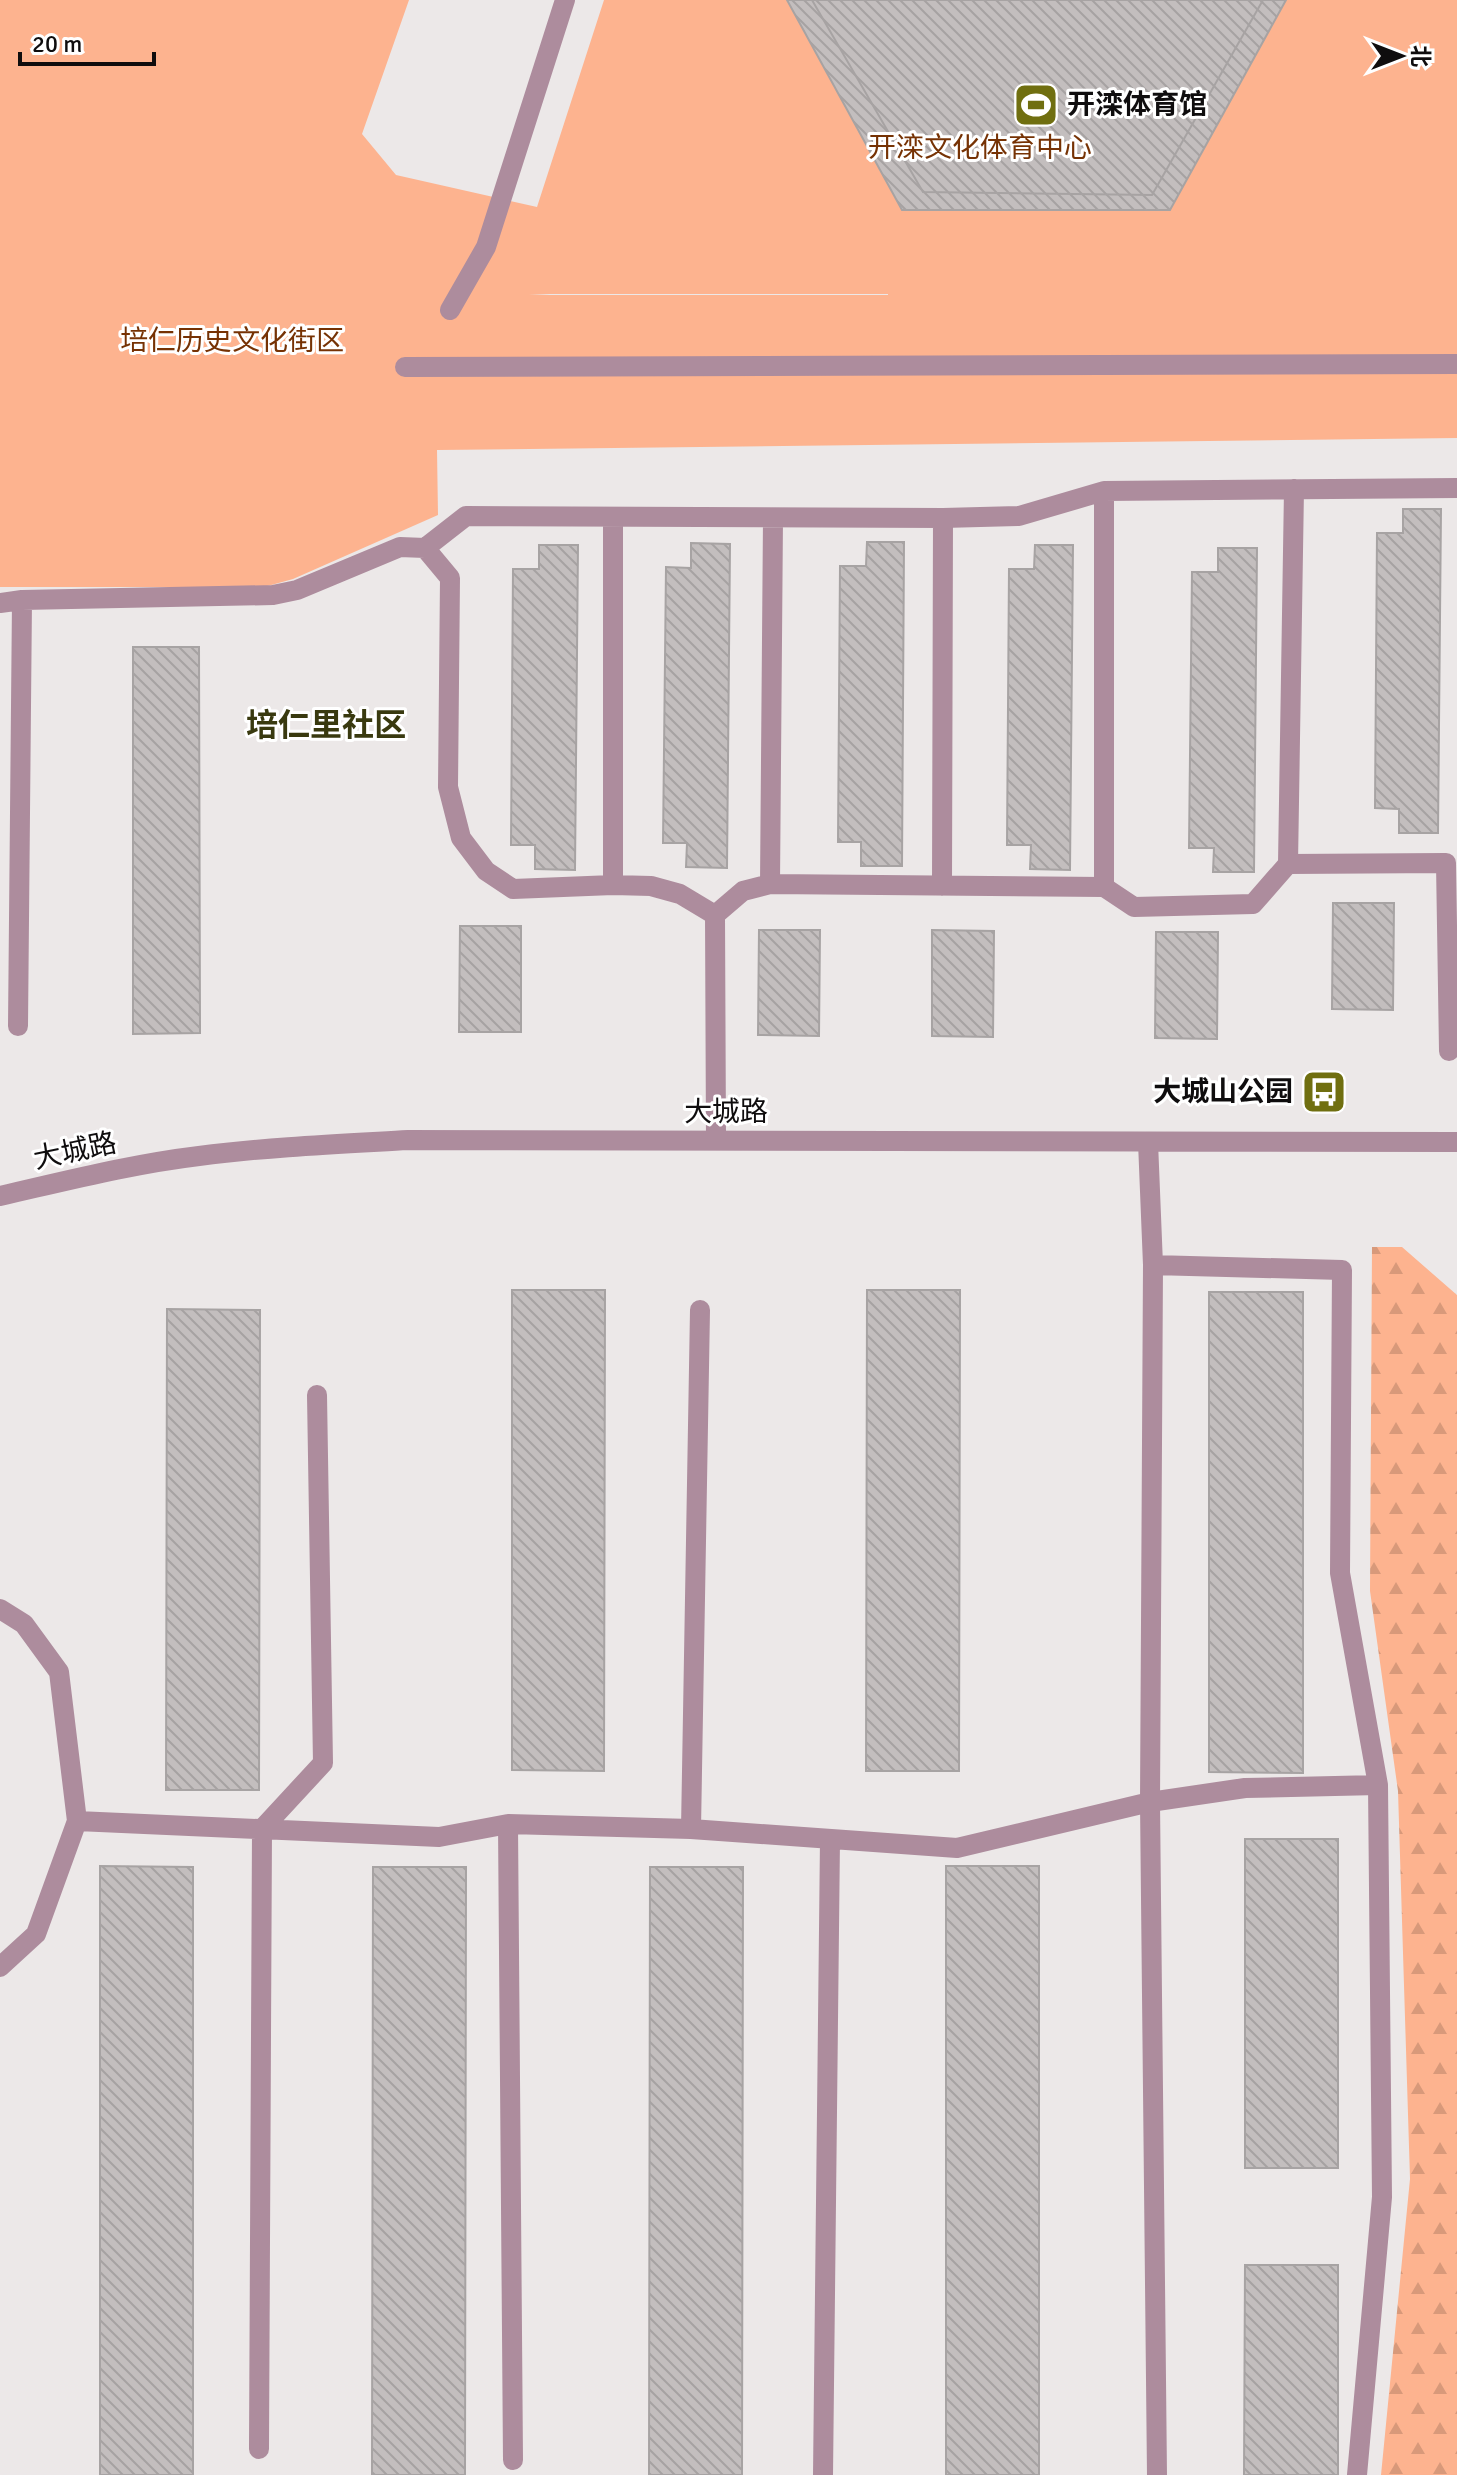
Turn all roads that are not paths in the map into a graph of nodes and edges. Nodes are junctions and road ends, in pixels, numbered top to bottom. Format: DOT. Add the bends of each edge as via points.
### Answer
graph roads {
  1 [pos="565,0"];
  2 [pos="450,310"];
  3 [pos="1457,364"];
  4 [pos="405,367"];
  5 [pos="1457,488"];
  6 [pos="1294,489"];
  7 [pos="1104,491"];
  8 [pos="613,518"];
  9 [pos="773,518"];
  10 [pos="943,518"];
  11 [pos="425,548"];
  12 [pos="22,600"];
  13 [pos="0,603"];
  14 [pos="1451,855"];
  15 [pos="1288,864"];
  16 [pos="770,884"];
  17 [pos="613,885"];
  18 [pos="942,886"];
  19 [pos="1104,887"];
  20 [pos="715,915"];
  21 [pos="18,1026"];
  22 [pos="1449,1051"];
  23 [pos="716,1140"];
  24 [pos="1148,1142"];
  25 [pos="1457,1142"];
  26 [pos="0,1196"];
  27 [pos="1153,1265"];
  28 [pos="700,1310"];
  29 [pos="317,1395"];
  30 [pos="0,1609"];
  31 [pos="1378,1785"];
  32 [pos="1150,1802"];
  33 [pos="77,1821"];
  34 [pos="508,1824"];
  35 [pos="262,1829"];
  36 [pos="691,1829"];
  37 [pos="830,1839"];
  38 [pos="0,1967"];
  39 [pos="259,2449"];
  40 [pos="513,2460"];
  41 [pos="823,2475"];
  42 [pos="1157,2475"];
  43 [pos="1357,2475"];
  1 -- 2 [label="street" via="486,247"];
  3 -- 4 [label="street"];
  5 -- 6 [label="street"];
  6 -- 7 [label="street"];
  6 -- 15 [label="street"];
  7 -- 10 [label="street" via="1019,516"];
  7 -- 19 [label="street"];
  8 -- 9 [label="street"];
  8 -- 11 [label="street" via="466,516"];
  8 -- 17 [label="street"];
  9 -- 10 [label="street"];
  9 -- 16 [label="street"];
  10 -- 18 [label="street"];
  11 -- 12 [label="street" via="400,547 273,595"];
  11 -- 17 [label="street" via="450,578 448,787 461,838 486,871 513,889"];
  12 -- 13 [label="street"];
  12 -- 21 [label="street"];
  14 -- 15 [label="street"];
  14 -- 22 [label="street"];
  15 -- 19 [label="street" via="1253,904 1134,907"];
  16 -- 18 [label="street"];
  16 -- 20 [label="street" via="743,891"];
  17 -- 20 [label="street" via="651,886 680,894"];
  18 -- 19 [label="street"];
  20 -- 23 [label="street"];
  23 -- 24 [label="street, 大城路"];
  23 -- 26 [label="street, 大城路" via="408,1140 296,1146 198,1156"];
  24 -- 25 [label="street, 大城路"];
  24 -- 27 [label="street"];
  27 -- 31 [label="street" via="1342,1270 1340,1573"];
  27 -- 32 [label="street"];
  28 -- 36 [label="street"];
  29 -- 35 [label="street" via="323,1763"];
  30 -- 33 [label="street" via="24,1624 59,1672"];
  31 -- 32 [label="street" via="1245,1788"];
  31 -- 43 [label="street" via="1382,2197"];
  32 -- 37 [label="street" via="957,1848"];
  32 -- 42 [label="street"];
  33 -- 35 [label="street"];
  33 -- 38 [label="street" via="36,1934"];
  34 -- 35 [label="street" via="439,1837"];
  34 -- 36 [label="street"];
  34 -- 40 [label="street"];
  35 -- 39 [label="street"];
  36 -- 37 [label="street"];
  37 -- 41 [label="street"];
}
